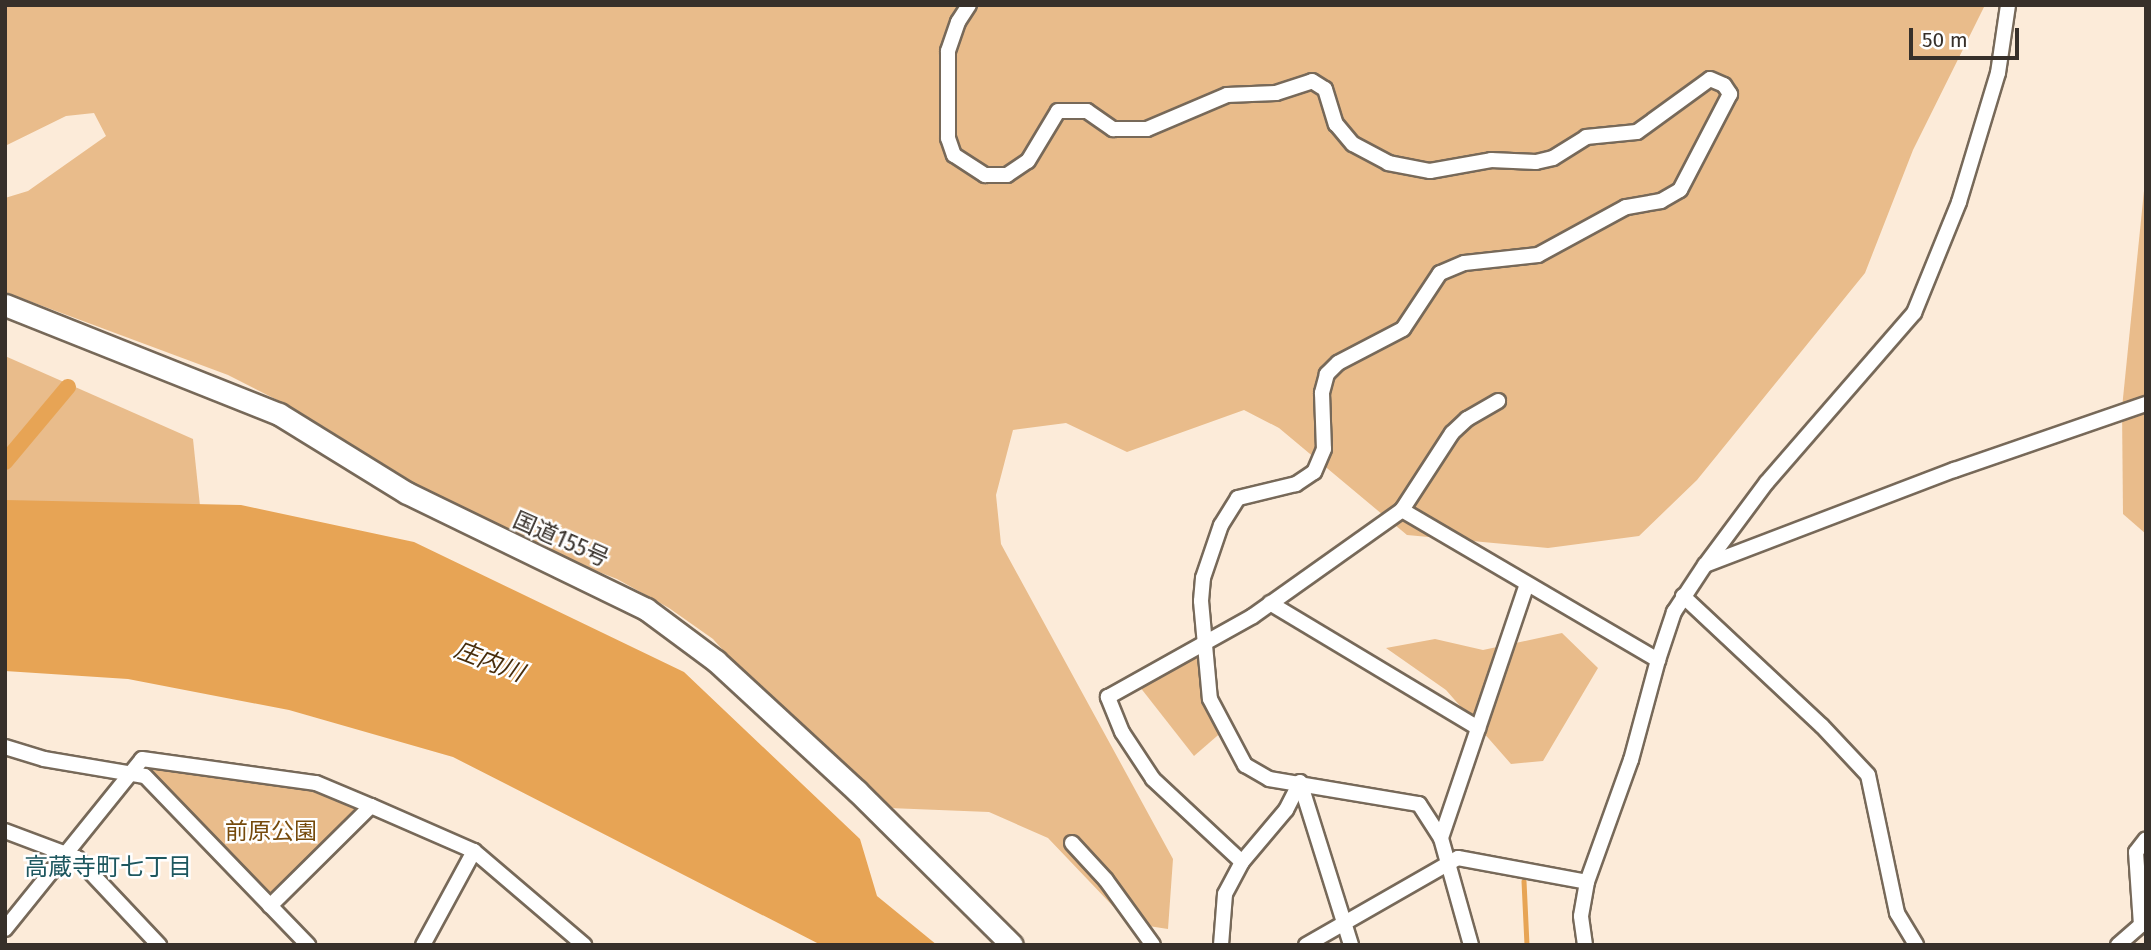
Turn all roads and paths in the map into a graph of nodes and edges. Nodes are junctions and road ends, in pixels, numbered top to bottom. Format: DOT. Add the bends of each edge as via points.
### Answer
graph roads {
  1 [pos="969,5"];
  2 [pos="2008,5"];
  3 [pos="5,305"];
  4 [pos="1498,401"];
  5 [pos="2146,404"];
  6 [pos="1402,510"];
  7 [pos="1705,565"];
  8 [pos="1527,584"];
  9 [pos="1683,596"];
  10 [pos="1270,603"];
  11 [pos="1204,644"];
  12 [pos="1658,660"];
  13 [pos="1478,728"];
  14 [pos="5,747"];
  15 [pos="130,772"];
  16 [pos="1300,782"];
  17 [pos="371,806"];
  18 [pos="5,831"];
  19 [pos="1441,838"];
  20 [pos="2146,839"];
  21 [pos="1072,844"];
  22 [pos="474,851"];
  23 [pos="65,852"];
  24 [pos="1450,860"];
  25 [pos="1242,862"];
  26 [pos="1587,883"];
  27 [pos="270,906"];
  28 [pos="1344,924"];
  29 [pos="5,929"];
  30 [pos="425,944"];
  31 [pos="159,945"];
  32 [pos="308,945"];
  33 [pos="584,945"];
  34 [pos="1013,945"];
  35 [pos="1153,945"];
  36 [pos="1221,945"];
  37 [pos="1306,945"];
  38 [pos="1351,945"];
  39 [pos="1471,945"];
  40 [pos="1585,945"];
  41 [pos="1916,945"];
  42 [pos="2118,945"];
  1 -- 11 [label="street" via="948,51 948,138 964,165 985,175 1007,175 1028,161 1058,111 1087,111 1112,130 1147,129 1227,95 1276,93 1312,81 1325,89 1336,124 1353,144 1388,163 1430,171 1490,160 1536,162 1553,158 1586,137 1637,132 1710,79 1724,85 1730,94 1680,190 1661,201 1626,207 1538,255 1450,267 1440,273 1403,329 1338,363 1327,374 1322,393 1324,449 1314,472 1296,484 1238,498 1229,508 1203,578"];
  2 -- 7 [label="street" via="1998,73 1959,202 1914,313 1767,482"];
  3 -- 34 [label="highway, 国道155号" via="279,414 407,493 646,609 736,680 867,800"];
  4 -- 6 [label="street" via="1452,433"];
  5 -- 7 [label="street" via="1954,470"];
  6 -- 8 [label="street"];
  6 -- 10 [label="street"];
  7 -- 9 [label="street"];
  8 -- 12 [label="street"];
  8 -- 13 [label="street"];
  9 -- 12 [label="street"];
  9 -- 41 [label="street" via="1868,775 1897,913"];
  10 -- 11 [label="street"];
  10 -- 13 [label="street"];
  11 -- 16 [label="street" via="1210,699 1245,765 1269,779"];
  11 -- 25 [label="street" via="1108,697 1122,732 1153,779"];
  12 -- 26 [label="street" via="1631,760"];
  13 -- 19 [label="street"];
  14 -- 15 [label="street" via="44,760"];
  15 -- 17 [label="street" via="142,759 303,781"];
  15 -- 23 [label="street"];
  15 -- 27 [label="street" via="145,776"];
  16 -- 19 [label="street" via="1419,804"];
  16 -- 25 [label="street" via="1286,810"];
  16 -- 28 [label="street"];
  17 -- 22 [label="street"];
  17 -- 27 [label="street"];
  18 -- 23 [label="street"];
  19 -- 24 [label="street"];
  20 -- 42 [label="street" via="2136,852 2141,925"];
  21 -- 35 [label="street"];
  22 -- 30 [label="street"];
  22 -- 33 [label="street"];
  23 -- 29 [label="street"];
  23 -- 31 [label="street"];
  24 -- 26 [label="street"];
  24 -- 28 [label="street"];
  24 -- 39 [label="street"];
  25 -- 36 [label="street" via="1225,894"];
  26 -- 40 [label="street" via="1581,916"];
  27 -- 32 [label="street"];
  28 -- 37 [label="street"];
  28 -- 38 [label="street"];
}
